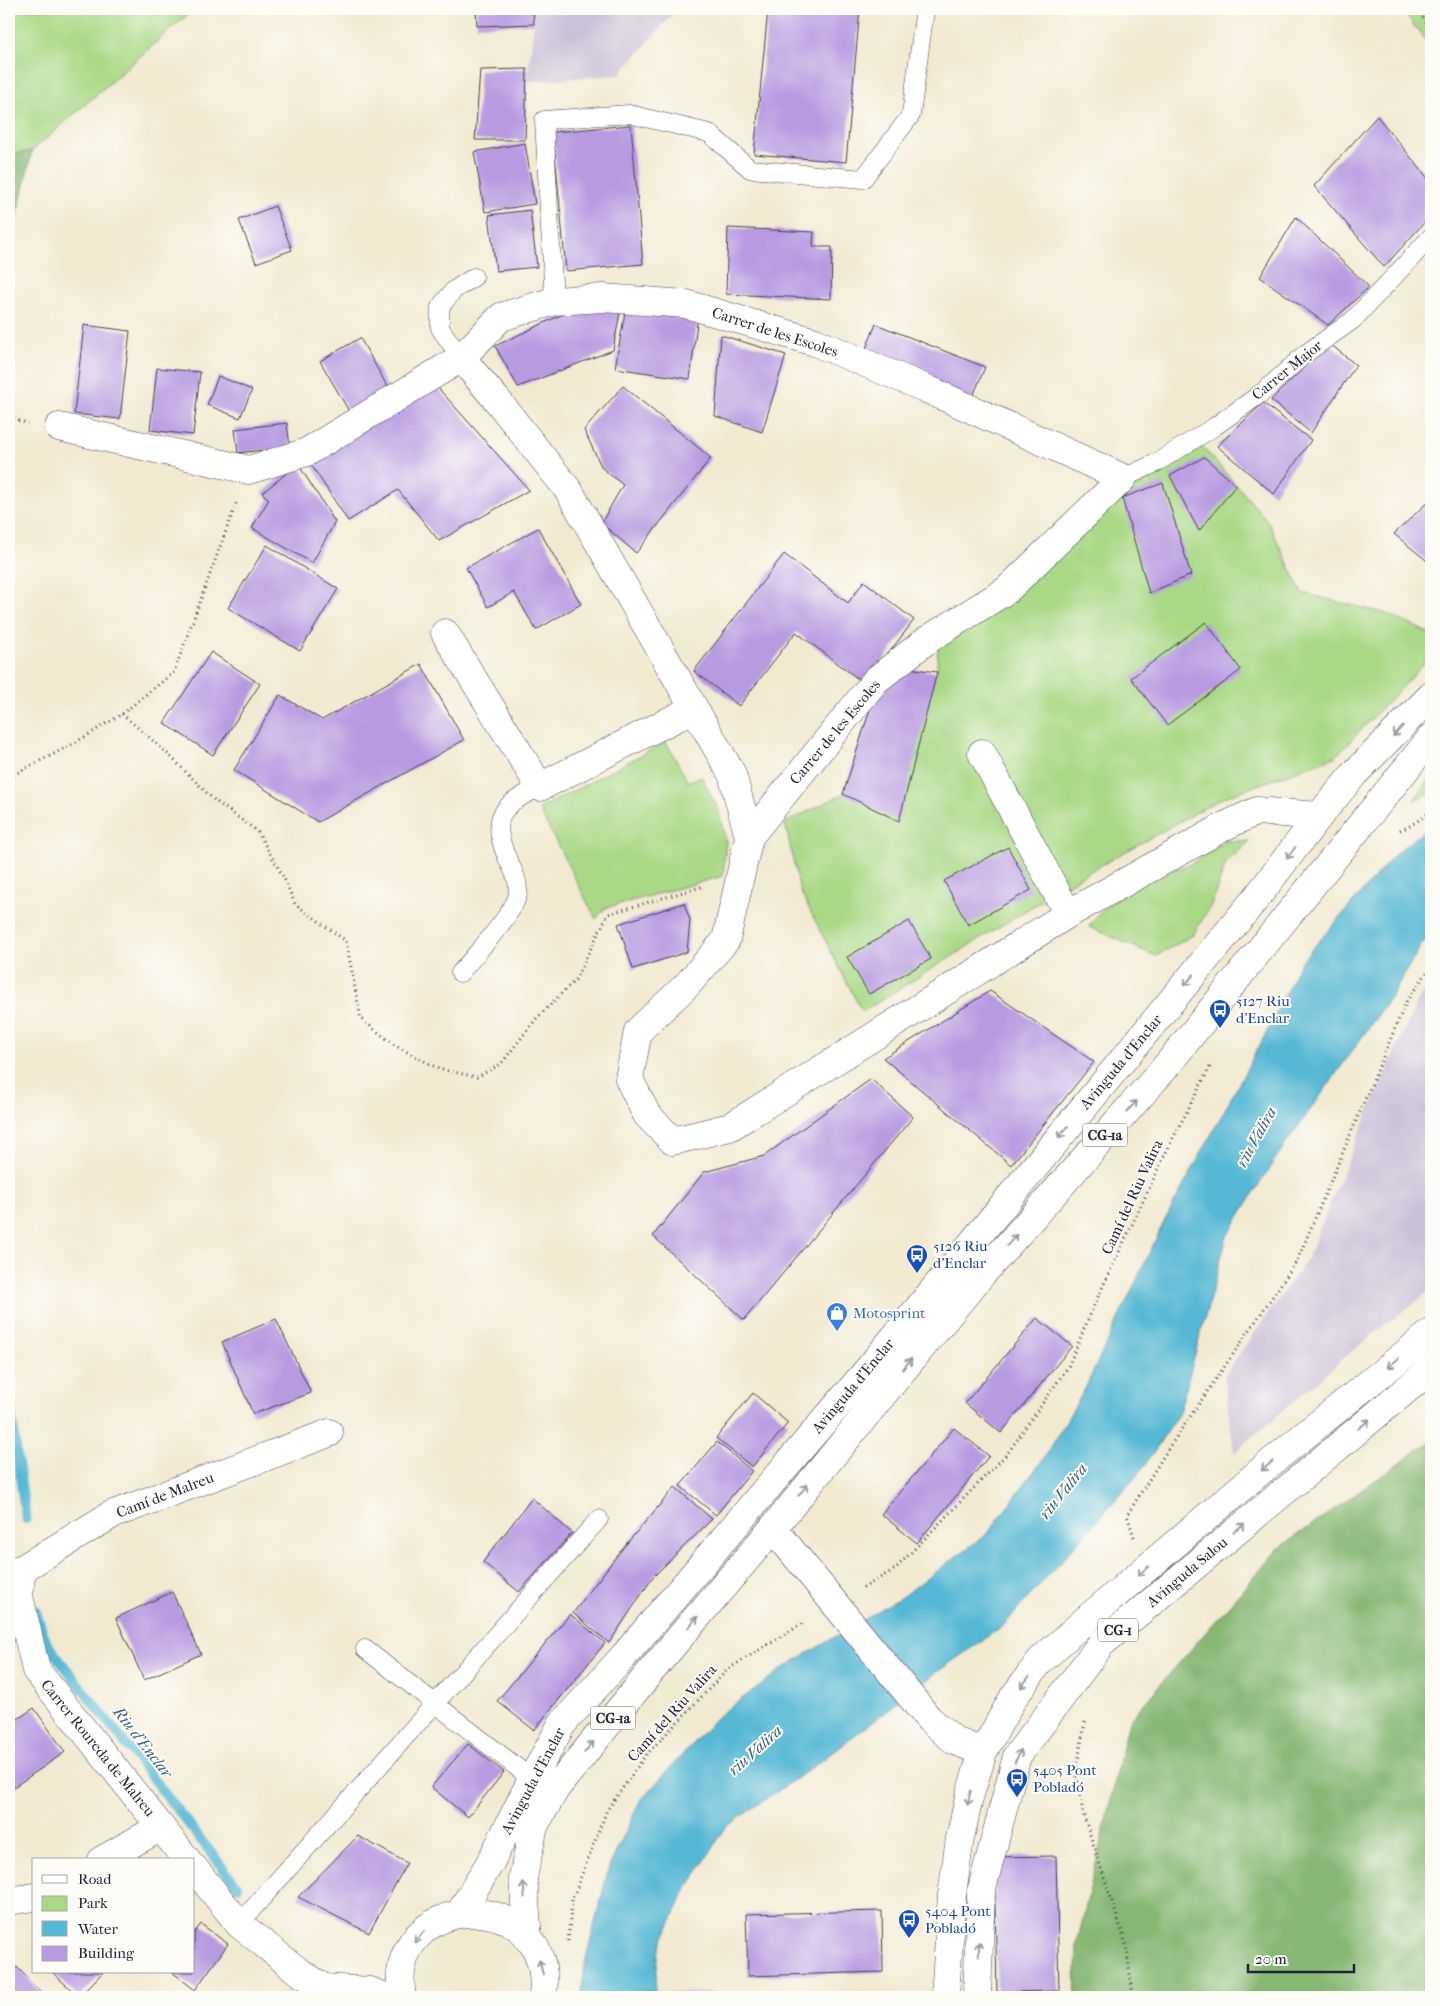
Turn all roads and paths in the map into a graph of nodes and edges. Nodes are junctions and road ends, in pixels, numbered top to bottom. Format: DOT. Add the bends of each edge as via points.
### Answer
graph roads {
  1 [pos="925,9"];
  2 [pos="1417,9"];
  3 [pos="1431,29"];
  4 [pos="1431,236"];
  5 [pos="474,277"];
  6 [pos="554,301"];
  7 [pos="461,358"];
  8 [pos="59,427"];
  9 [pos="249,470"];
  10 [pos="1123,478"];
  11 [pos="445,633"];
  12 [pos="1431,696"];
  13 [pos="693,709"];
  14 [pos="122,714"];
  15 [pos="1431,738"];
  16 [pos="982,753"];
  17 [pos="9,777"];
  18 [pos="540,787"];
  19 [pos="1431,812"];
  20 [pos="1319,816"];
  21 [pos="1393,833"];
  22 [pos="749,837"];
  23 [pos="740,875"];
  24 [pos="1068,914"];
  25 [pos="1431,967"];
  26 [pos="460,973"];
  27 [pos="1214,1059"];
  28 [pos="1431,1333"];
  29 [pos="1431,1368"];
  30 [pos="330,1433"];
  31 [pos="599,1519"];
  32 [pos="773,1528"];
  33 [pos="1135,1540"];
  34 [pos="15,1570"];
  35 [pos="860,1590"];
  36 [pos="805,1622"];
  37 [pos="365,1649"];
  38 [pos="435,1704"];
  39 [pos="1086,1719"];
  40 [pos="983,1752"];
  41 [pos="532,1779"];
  42 [pos="161,1827"];
  43 [pos="106,1858"];
  44 [pos="186,1858"];
  45 [pos="195,1869"];
  46 [pos="32,1897"];
  47 [pos="9,1901"];
  48 [pos="460,1913"];
  49 [pos="239,1924"];
  50 [pos="528,1939"];
  51 [pos="567,1949"];
  52 [pos="385,1997"];
  53 [pos="402,1997"];
  54 [pos="542,1997"];
  55 [pos="945,1997"];
  56 [pos="978,1997"];
  57 [pos="1133,1997"];
  1 -- 6 [label="lane" via="911,115 863,180 750,170 709,133 629,114 544,120"];
  2 -- 3 [label="path"];
  4 -- 10 [label="lane, Carrer Major" via="1353,320 1305,354 1263,392 1214,427"];
  5 -- 7 [label="lane" via="454,290 440,307 440,328"];
  6 -- 7 [label="main road, Carrer de les Escoles" via="501,317"];
  6 -- 10 [label="main road, Carrer de les Escoles" via="603,298 686,304 816,342"];
  7 -- 9 [label="main road" via="307,452"];
  7 -- 13 [label="main road, Carrer de les Escoles" via="568,491"];
  8 -- 9 [label="main road"];
  9 -- 14 [label="path" via="174,672"];
  10 -- 22 [label="main road, Carrer de les Escoles" via="1007,590 926,640 876,680"];
  11 -- 18 [label="main road"];
  12 -- 20 [label="main road, Avinguda d'Enclar / CG-1a, one-way" via="1355,773"];
  13 -- 18 [label="main road"];
  13 -- 22 [label="main road, Carrer de les Escoles" via="732,774"];
  14 -- 17 [label="path"];
  14 -- 23 [label="path" via="214,800 257,832 295,904 346,941 361,1019 396,1046 439,1069 477,1077 502,1064 536,1019 575,980 608,914"];
  32 -- 15 [label="main road, Avinguda d'Enclar / CG-1a, one-way" via="977,1280 1163,1070"];
  16 -- 24 [label="main road"];
  18 -- 26 [label="lane" via="519,797 503,810 498,829 515,874 518,893 509,912"];
  19 -- 21 [label="path"];
  20 -- 24 [label="main road, Carrer de les Escoles" via="1257,812 1227,825"];
  20 -- 41 [label="main road, Avinguda d'Enclar / CG-1a, one-way" via="1258,897 871,1365 624,1656 562,1724"];
  22 -- 23 [label="main road, Carrer de les Escoles"];
  23 -- 24 [label="main road, Carrer de les Escoles" via="726,940 687,985 638,1031 629,1079 647,1115 673,1141 730,1127"];
  25 -- 33 [label="path" via="1407,1000 1297,1261 1170,1446 1127,1515"];
  27 -- 35 [label="path, Camí del Riu Valira" via="1170,1144 1068,1367 1007,1454 895,1569"];
  28 -- 40 [label="main road, CG-1, one-way" via="1269,1464 1040,1661 1013,1698"];
  56 -- 29 [label="main road, Avinguda Salou / CG-1, one-way" via="981,1892 1017,1756 1101,1644"];
  30 -- 34 [label="main road, Camí de Malreu" via="111,1515"];
  31 -- 38 [label="lane"];
  32 -- 40 [label="main road" via="929,1719 955,1741"];
  50 -- 32 [label="main road, CG-1a, one-way" via="523,1876 534,1826 556,1788"];
  34 -- 42 [label="main road, Carrer Roureda de Malreu" via="36,1670"];
  36 -- 51 [label="path, Camí del Riu Valira" via="728,1669 646,1755 607,1810 572,1900"];
  37 -- 38 [label="lane"];
  38 -- 41 [label="lane"];
  38 -- 49 [label="lane"];
  39 -- 57 [label="path" via="1076,1771 1083,1813 1126,1944"];
  40 -- 55 [label="main road, CG-1, one-way" via="960,1838 952,1895"];
  41 -- 48 [label="main road, Avinguda d'Enclar / CG-1a" via="491,1861"];
  42 -- 43 [label="main road"];
  42 -- 44 [label="main road, Carrer Roureda de Malreu"];
  45 -- 49 [label="main road"];
  46 -- 47 [label="main road"];
  48 -- 50 [label="main road, CG-1a" via="482,1912 503,1918"];
  48 -- 53 [label="main road, CG-1a, one-way" via="434,1923 414,1942 401,1972"];
  49 -- 52 [label="main road" via="324,1988 370,1991"];
  54 -- 50 [label="main road, CG-1a, one-way" via="543,1973 536,1950"];
}
